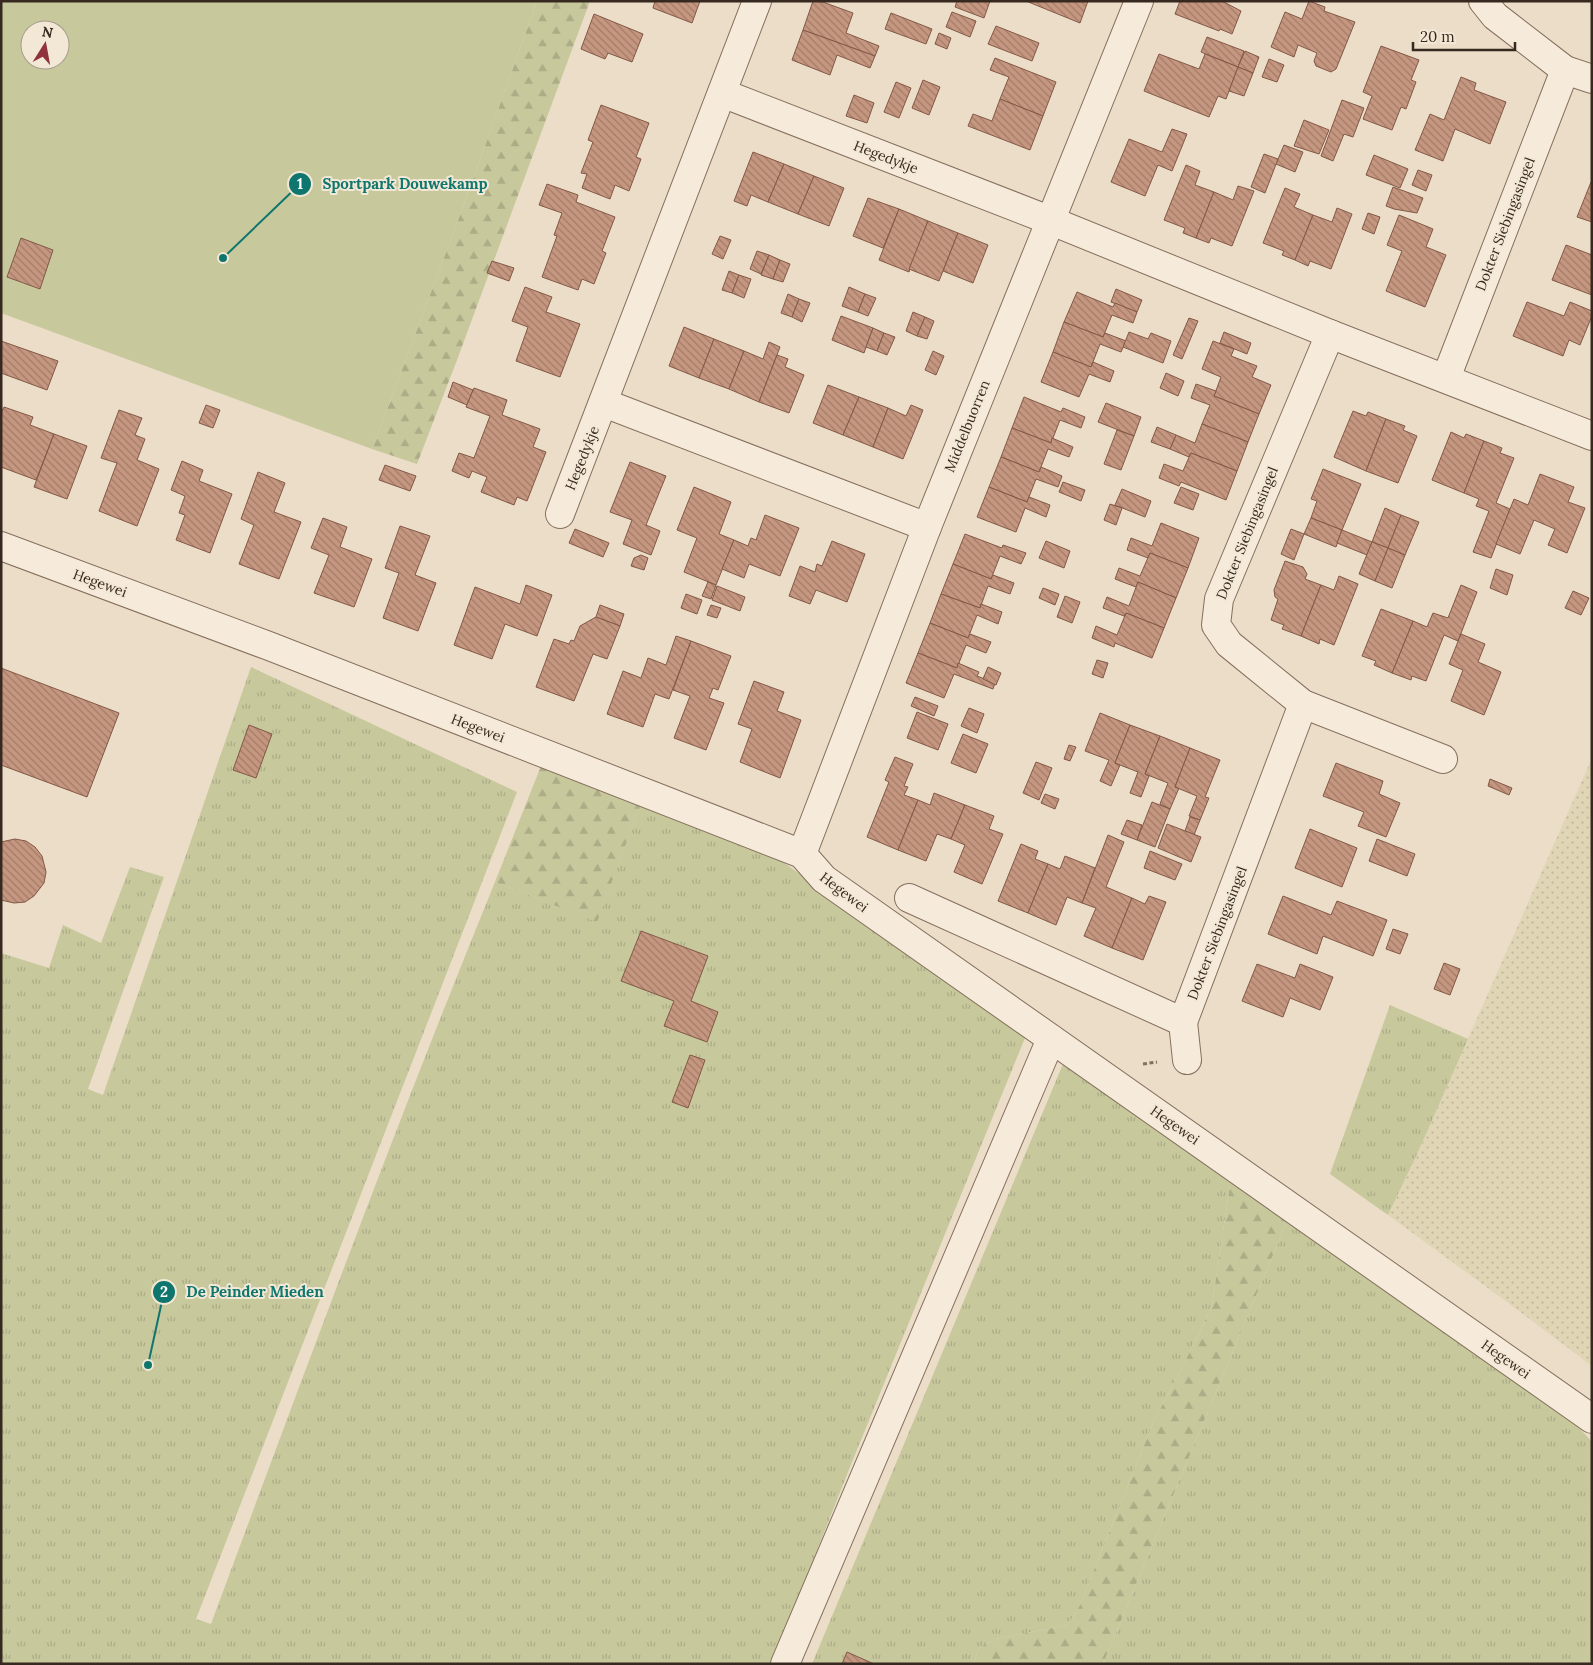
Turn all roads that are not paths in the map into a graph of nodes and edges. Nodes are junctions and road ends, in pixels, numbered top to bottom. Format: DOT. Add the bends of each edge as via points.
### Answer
graph roads {
  1 [pos="757,1"];
  2 [pos="1139,1"];
  3 [pos="1483,1"];
  4 [pos="1565,70"];
  5 [pos="1592,79"];
  6 [pos="722,93"];
  7 [pos="1050,220"];
  8 [pos="1330,334"];
  9 [pos="1446,378"];
  10 [pos="604,403"];
  11 [pos="1592,436"];
  12 [pos="560,514"];
  13 [pos="927,527"];
  14 [pos="1,546"];
  15 [pos="1303,704"];
  16 [pos="1443,759"];
  17 [pos="802,854"];
  18 [pos="909,898"];
  19 [pos="1184,1022"];
  20 [pos="1051,1039"];
  21 [pos="1187,1060"];
  22 [pos="1592,1419"];
  23 [pos="785,1664"];
  1 -- 6 [label="street, Hegedykje"];
  2 -- 7 [label="street, Middelbuorren"];
  3 -- 4 [label="street" via="1495,16"];
  4 -- 5 [label="street"];
  4 -- 9 [label="street, Dokter Siebingasingel"];
  6 -- 7 [label="street, Hegedykje"];
  6 -- 10 [label="street, Hegedykje"];
  7 -- 8 [label="street"];
  7 -- 13 [label="street, Middelbuorren"];
  8 -- 9 [label="street"];
  8 -- 15 [label="street, Dokter Siebingasingel" via="1219,599 1216,625 1229,644"];
  9 -- 11 [label="street"];
  10 -- 12 [label="street, Hegedykje"];
  10 -- 13 [label="street"];
  13 -- 17 [label="street, Middelbuorren"];
  14 -- 17 [label="street, Hegewei"];
  15 -- 16 [label="street, Dokter Siebingasingel"];
  15 -- 19 [label="street, Dokter Siebingasingel"];
  17 -- 20 [label="street, Hegewei" via="824,880"];
  18 -- 19 [label="street"];
  19 -- 21 [label="street, Dokter Siebingasingel"];
  20 -- 22 [label="street, Hegewei"];
  20 -- 23 [label="street"];
}
